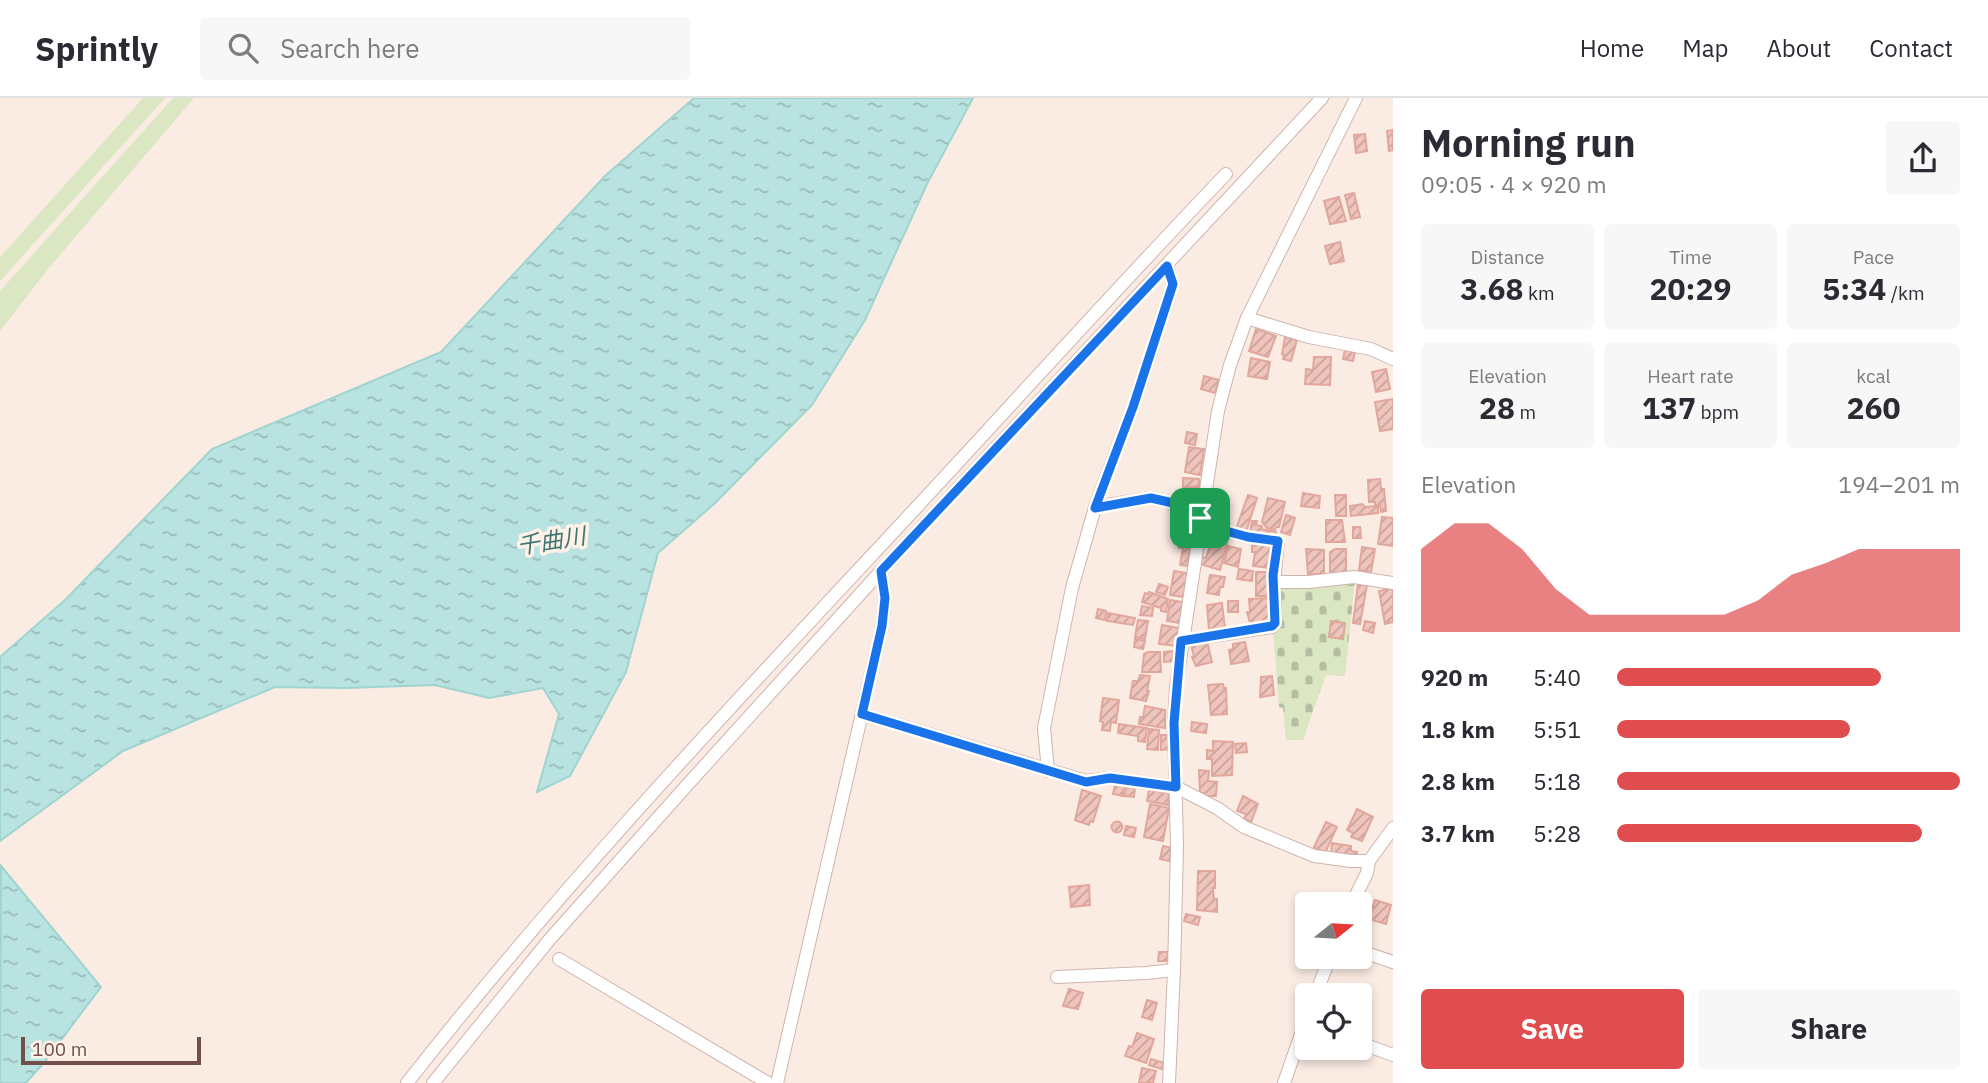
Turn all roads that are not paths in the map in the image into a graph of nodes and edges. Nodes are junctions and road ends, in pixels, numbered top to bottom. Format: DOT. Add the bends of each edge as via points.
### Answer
graph roads {
  1 [pos="1322,98"];
  2 [pos="1356,98"];
  3 [pos="1226,174"];
  4 [pos="1167,266"];
  5 [pos="1247,318"];
  6 [pos="1393,359"];
  7 [pos="1095,508"];
  8 [pos="1200,518"];
  9 [pos="881,571"];
  10 [pos="1274,582"];
  11 [pos="1393,583"];
  12 [pos="1181,641"];
  13 [pos="862,714"];
  14 [pos="1048,771"];
  15 [pos="1176,787"];
  16 [pos="1393,828"];
  17 [pos="1369,861"];
  18 [pos="1358,892"];
  19 [pos="1372,955"];
  20 [pos="559,959"];
  21 [pos="1393,962"];
  22 [pos="1174,970"];
  23 [pos="1057,977"];
  24 [pos="1372,1047"];
  25 [pos="1295,1052"];
  26 [pos="1393,1055"];
  27 [pos="407,1083"];
  28 [pos="433,1083"];
  29 [pos="768,1083"];
  30 [pos="777,1083"];
  31 [pos="1169,1083"];
  32 [pos="1284,1083"];
  1 -- 4 [label="street"];
  2 -- 5 [label="street"];
  3 -- 27 [label="street" via="714,725"];
  4 -- 7 [label="street" via="1173,284"];
  4 -- 9 [label="street"];
  5 -- 6 [label="street" via="1371,349"];
  5 -- 8 [label="street" via="1217,411"];
  7 -- 8 [label="street" via="1151,498 1173,503"];
  7 -- 14 [label="street" via="1072,588 1044,728"];
  8 -- 10 [label="street" via="1226,531 1278,541"];
  8 -- 12 [label="street"];
  9 -- 13 [label="street" via="885,598 882,626"];
  9 -- 28 [label="street" via="550,939"];
  10 -- 11 [label="street" via="1354,577"];
  10 -- 12 [label="street" via="1272,626"];
  12 -- 15 [label="street" via="1174,723"];
  13 -- 14 [label="street"];
  13 -- 30 [label="street"];
  14 -- 15 [label="street" via="1086,782 1110,778"];
  15 -- 17 [label="street" via="1244,827 1314,856"];
  15 -- 22 [label="street"];
  16 -- 17 [label="street"];
  17 -- 18 [label="street"];
  19 -- 21 [label="street"];
  20 -- 29 [label="street"];
  22 -- 23 [label="street"];
  22 -- 31 [label="street"];
  24 -- 26 [label="street"];
  25 -- 32 [label="street"];
}
